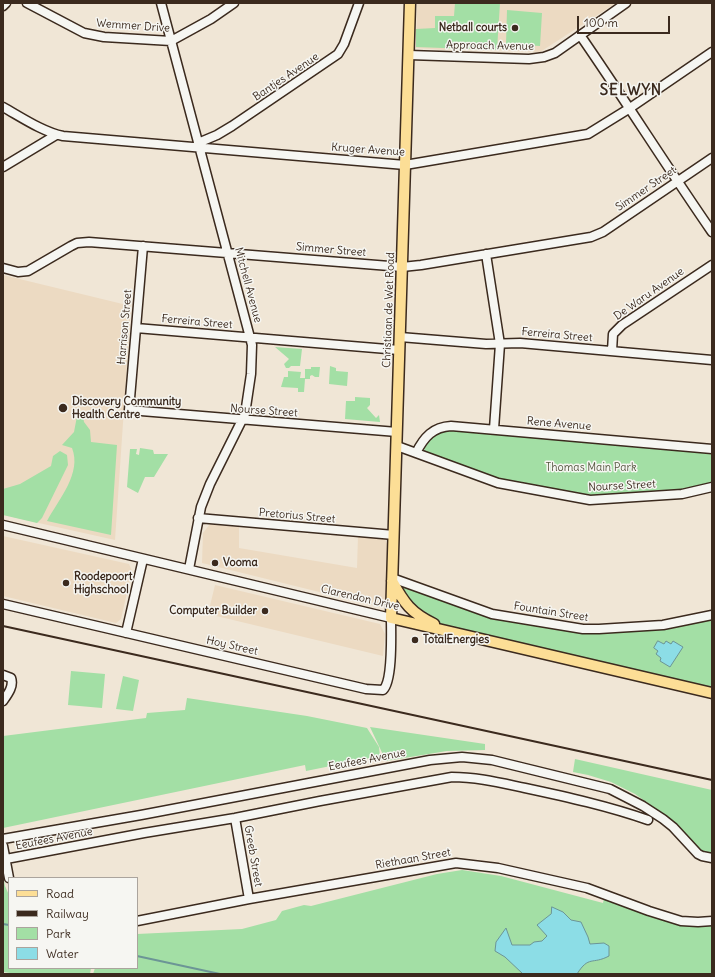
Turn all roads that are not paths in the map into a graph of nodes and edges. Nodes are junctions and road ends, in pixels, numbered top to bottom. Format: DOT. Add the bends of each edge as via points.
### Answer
graph roads {
  1 [pos="6,3"];
  2 [pos="27,3"];
  3 [pos="161,3"];
  4 [pos="234,3"];
  5 [pos="360,3"];
  6 [pos="410,3"];
  7 [pos="626,3"];
  8 [pos="3,6"];
  9 [pos="580,35"];
  10 [pos="171,41"];
  11 [pos="712,52"];
  12 [pos="409,55"];
  13 [pos="3,107"];
  14 [pos="630,108"];
  15 [pos="56,135"];
  16 [pos="198,145"];
  17 [pos="712,158"];
  18 [pos="405,165"];
  19 [pos="3,167"];
  20 [pos="677,182"];
  21 [pos="712,232"];
  22 [pos="143,246"];
  23 [pos="228,253"];
  24 [pos="486,254"];
  25 [pos="712,264"];
  26 [pos="402,267"];
  27 [pos="3,268"];
  28 [pos="136,328"];
  29 [pos="250,337"];
  30 [pos="400,337"];
  31 [pos="500,344"];
  32 [pos="399,350"];
  33 [pos="612,351"];
  34 [pos="712,360"];
  35 [pos="129,410"];
  36 [pos="242,420"];
  37 [pos="494,429"];
  38 [pos="396,432"];
  39 [pos="396,446"];
  40 [pos="712,449"];
  41 [pos="416,453"];
  42 [pos="712,487"];
  43 [pos="198,518"];
  44 [pos="3,525"];
  45 [pos="394,535"];
  46 [pos="143,559"];
  47 [pos="189,569"];
  48 [pos="392,579"];
  49 [pos="3,604"];
  50 [pos="712,615"];
  51 [pos="391,618"];
  52 [pos="454,632"];
  53 [pos="126,633"];
  54 [pos="6,676"];
  55 [pos="712,693"];
  56 [pos="3,701"];
  57 [pos="236,818"];
  58 [pos="648,820"];
  59 [pos="3,839"];
  60 [pos="3,846"];
  61 [pos="712,858"];
  62 [pos="6,859"];
  63 [pos="9,877"];
  64 [pos="250,898"];
  65 [pos="712,920"];
  66 [pos="138,921"];
  1 -- 8 [label="street"];
  2 -- 10 [label="street, Wemmer Drive" via="84,33 104,37"];
  3 -- 10 [label="street, Mitchell Avenue"];
  4 -- 10 [label="street, Wemmer Drive"];
  5 -- 16 [label="street, Bantjes Avenue" via="338,54 232,126"];
  6 -- 12 [label="main road, Christiaan de Wet Road"];
  7 -- 9 [label="street, Approach Avenue"];
  9 -- 12 [label="street, Approach Avenue" via="555,53 538,59"];
  9 -- 14 [label="street"];
  10 -- 16 [label="street, Mitchell Avenue"];
  11 -- 14 [label="street, Kruger Avenue"];
  12 -- 18 [label="main road, Christiaan de Wet Road"];
  13 -- 15 [label="street, Kruger Avenue"];
  14 -- 18 [label="street, Kruger Avenue" via="584,135"];
  14 -- 20 [label="street"];
  15 -- 16 [label="street, Kruger Avenue"];
  15 -- 19 [label="street"];
  16 -- 18 [label="street, Kruger Avenue"];
  16 -- 23 [label="street, Mitchell Avenue"];
  17 -- 20 [label="street, Simmer Street"];
  18 -- 26 [label="main road, Christiaan de Wet Road"];
  20 -- 21 [label="street"];
  20 -- 24 [label="street, Simmer Street" via="597,235"];
  22 -- 23 [label="street, Simmer Street"];
  22 -- 27 [label="street, Simmer Street" via="83,242 71,246 28,271 18,272"];
  22 -- 28 [label="street, Harrison Street"];
  23 -- 26 [label="street, Simmer Street"];
  23 -- 29 [label="street, Mitchell Avenue"];
  24 -- 26 [label="street, Simmer Street"];
  24 -- 31 [label="street"];
  25 -- 33 [label="street, De Waru Avenue" via="622,325 613,334"];
  26 -- 30 [label="main road, Christiaan de Wet Road"];
  28 -- 29 [label="street, Ferreira Street"];
  28 -- 35 [label="street, Harrison Street"];
  29 -- 32 [label="street, Ferreira Street"];
  29 -- 36 [label="street, Mitchell Avenue" via="251,374 247,407"];
  30 -- 31 [label="street, Ferreira Street"];
  30 -- 32 [label="main road, Christiaan de Wet Road"];
  31 -- 33 [label="street, Ferreira Street" via="520,343"];
  31 -- 37 [label="street"];
  32 -- 38 [label="main road, Christiaan de Wet Road"];
  33 -- 34 [label="street, Ferreira Street"];
  35 -- 36 [label="street, Nourse Street"];
  36 -- 38 [label="street, Nourse Street"];
  36 -- 43 [label="street, Mitchell Avenue" via="210,484"];
  37 -- 40 [label="street, Rene Avenue"];
  37 -- 41 [label="street, Rene Avenue" via="440,427 424,439"];
  38 -- 39 [label="main road, Christiaan de Wet Road"];
  39 -- 41 [label="street, Nourse Street"];
  39 -- 45 [label="main road, Christiaan de Wet Road"];
  41 -- 42 [label="street, Nourse Street" via="498,483 590,500 682,494"];
  43 -- 45 [label="street, Pretorius Street"];
  43 -- 47 [label="street, Mitchell Avenue"];
  44 -- 46 [label="street, Clarendon Drive"];
  45 -- 48 [label="main road, Christiaan de Wet Road"];
  46 -- 47 [label="street, Clarendon Drive"];
  46 -- 53 [label="street"];
  47 -- 51 [label="street, Clarendon Drive"];
  48 -- 50 [label="street, Fountain Street" via="492,614 583,629 663,625"];
  48 -- 51 [label="main road, Christiaan de Wet Road"];
  48 -- 52 [label="main road" via="405,603 414,613"];
  49 -- 53 [label="street, Hoy Street"];
  51 -- 52 [label="main road, Clarendon Drive"];
  51 -- 53 [label="street, Hoy Street" via="389,676 385,688 381,690 366,689"];
  52 -- 55 [label="main road, Clarendon Drive"];
  54 -- 56 [label="street" via="12,680 12,686"];
  57 -- 58 [label="street, Eeufees Avenue" via="432,780 461,777 549,793 609,807"];
  57 -- 62 [label="street, Eeufees Avenue" via="144,832"];
  57 -- 64 [label="street, Greeb Street"];
  59 -- 61 [label="street, Eeufees Avenue" via="462,756 492,760 617,792 663,819 698,854"];
  60 -- 62 [label="street"];
  62 -- 63 [label="street"];
  64 -- 65 [label="street, Riethaan Street" via="456,862 498,868 587,888 681,920"];
  64 -- 66 [label="street, Riethaan Street"];
}
